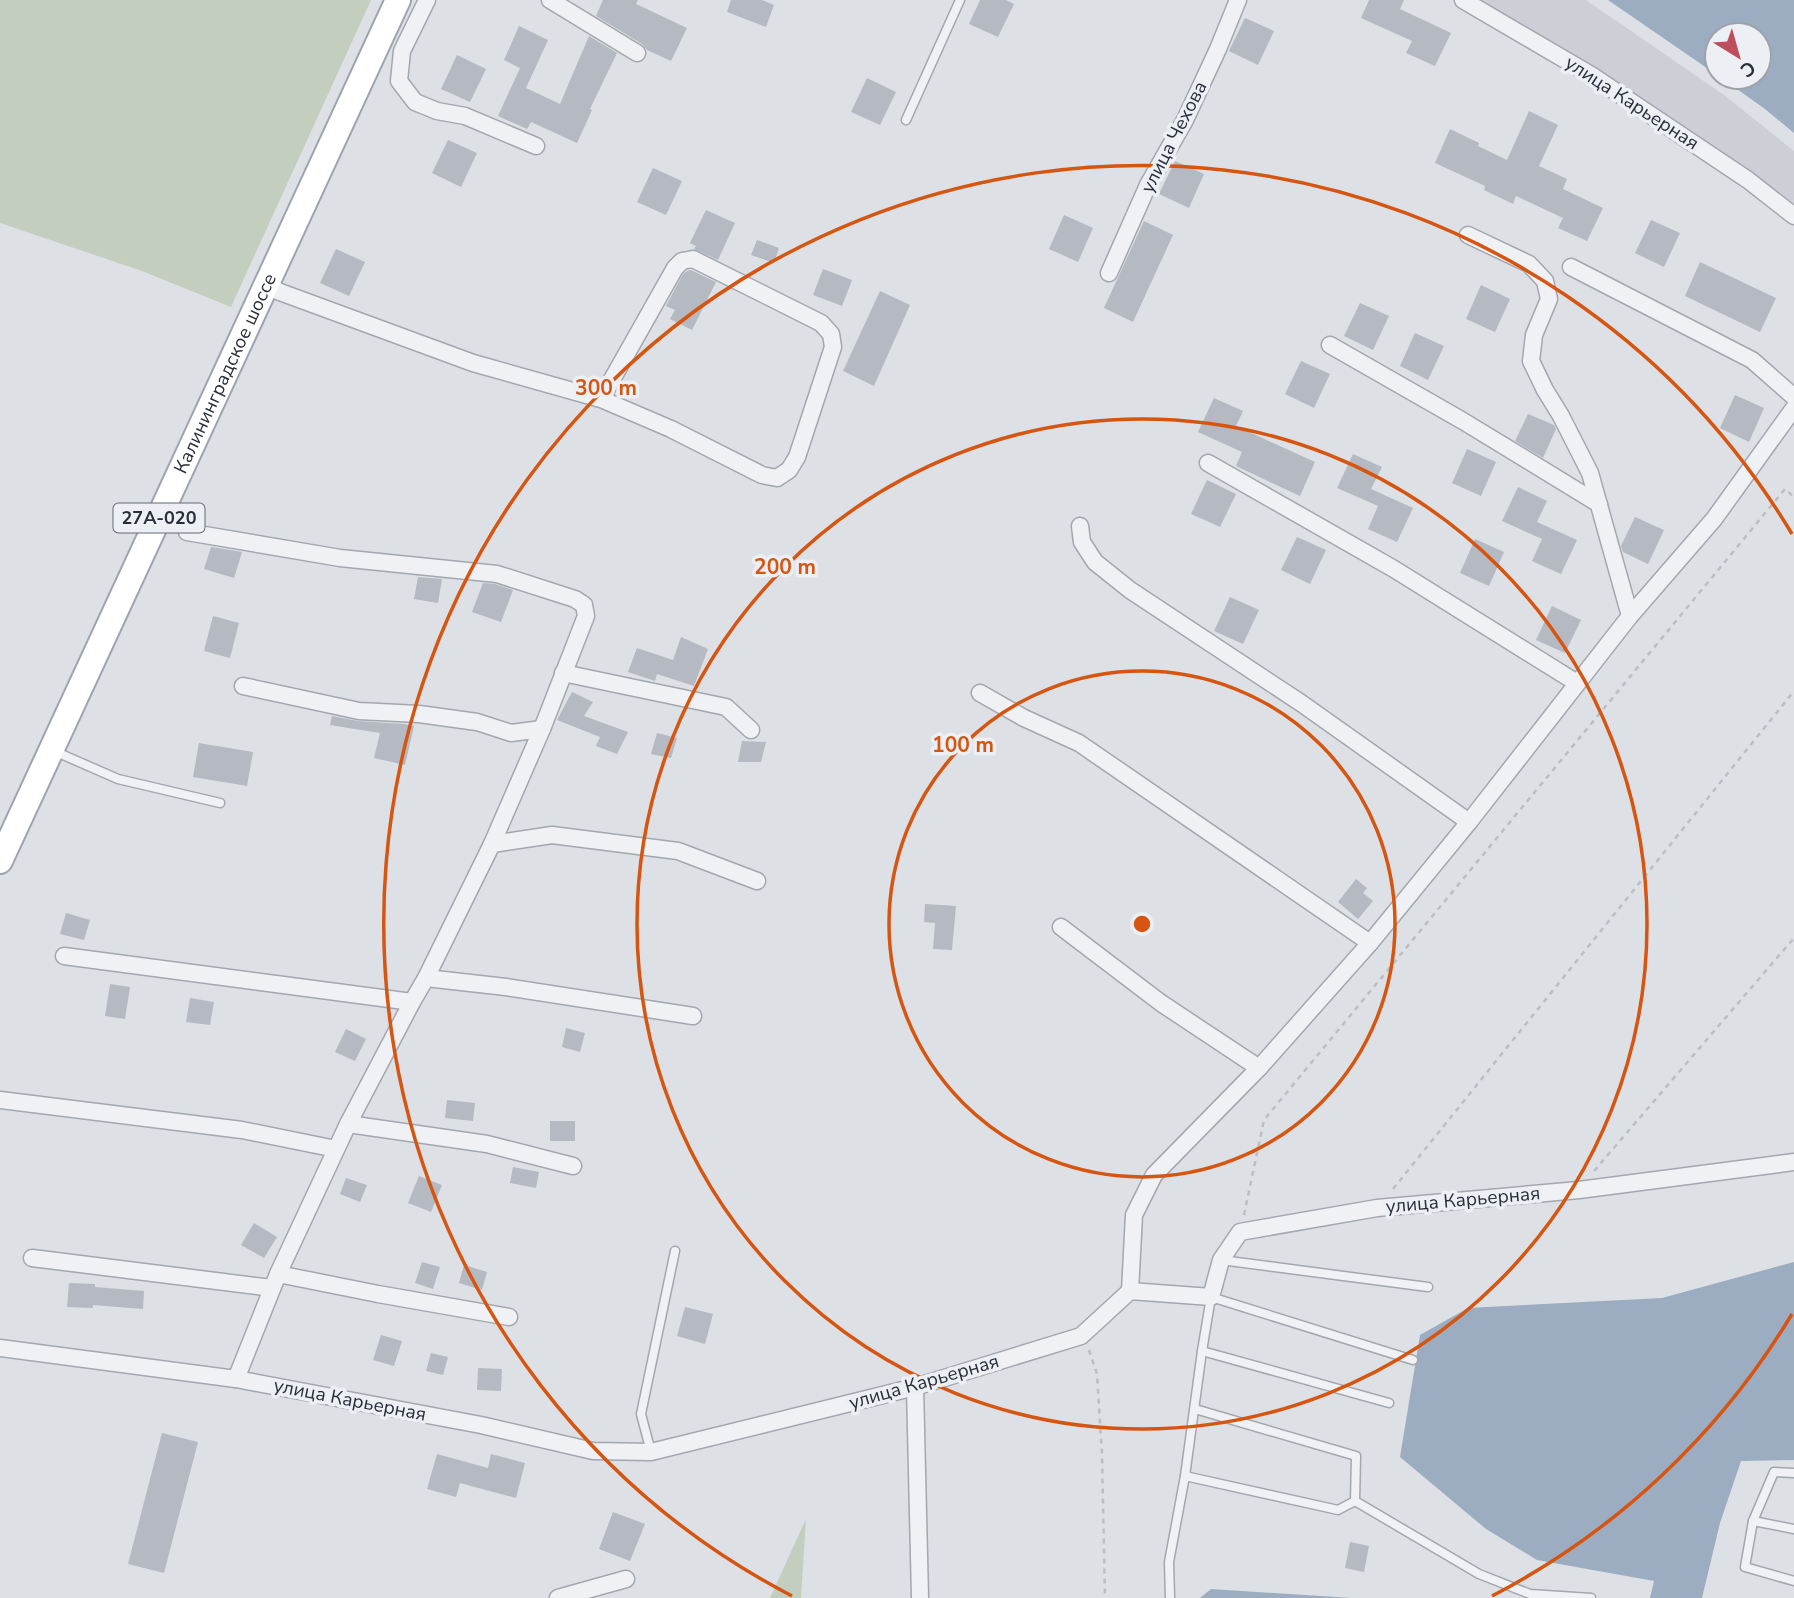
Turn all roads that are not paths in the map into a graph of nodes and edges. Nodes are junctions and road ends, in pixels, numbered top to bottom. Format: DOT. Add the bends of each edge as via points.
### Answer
graph roads {
  1 [pos="398,0"];
  2 [pos="427,0"];
  3 [pos="550,0"];
  4 [pos="960,0"];
  5 [pos="1238,0"];
  6 [pos="1463,0"];
  7 [pos="638,53"];
  8 [pos="906,120"];
  9 [pos="536,146"];
  10 [pos="1794,216"];
  11 [pos="1468,236"];
  12 [pos="1571,267"];
  13 [pos="1109,273"];
  14 [pos="266,285"];
  15 [pos="1330,345"];
  16 [pos="1794,397"];
  17 [pos="601,399"];
  18 [pos="1794,408"];
  19 [pos="1208,463"];
  20 [pos="1600,504"];
  21 [pos="1080,526"];
  22 [pos="187,532"];
  23 [pos="1630,616"];
  24 [pos="564,673"];
  25 [pos="1577,683"];
  26 [pos="243,686"];
  27 [pos="980,693"];
  28 [pos="542,729"];
  29 [pos="751,730"];
  30 [pos="51,750"];
  31 [pos="220,803"];
  32 [pos="1469,822"];
  33 [pos="492,844"];
  34 [pos="0,861"];
  35 [pos="757,881"];
  36 [pos="1060,927"];
  37 [pos="1370,943"];
  38 [pos="64,956"];
  39 [pos="426,978"];
  40 [pos="412,1002"];
  41 [pos="693,1016"];
  42 [pos="1259,1068"];
  43 [pos="0,1100"];
  44 [pos="348,1124"];
  45 [pos="336,1149"];
  46 [pos="1794,1162"];
  47 [pos="573,1166"];
  48 [pos="675,1251"];
  49 [pos="32,1258"];
  50 [pos="1221,1260"];
  51 [pos="275,1281"];
  52 [pos="1428,1287"];
  53 [pos="1130,1291"];
  54 [pos="1211,1297"];
  55 [pos="509,1317"];
  56 [pos="0,1348"];
  57 [pos="1202,1351"];
  58 [pos="1413,1360"];
  59 [pos="236,1379"];
  60 [pos="915,1387"];
  61 [pos="1389,1403"];
  62 [pos="1195,1409"];
  63 [pos="651,1452"];
  64 [pos="1794,1473"];
  65 [pos="1185,1476"];
  66 [pos="1354,1501"];
  67 [pos="1753,1521"];
  68 [pos="1794,1530"];
  69 [pos="626,1579"];
  70 [pos="1794,1581"];
  71 [pos="1170,1597"];
  72 [pos="558,1598"];
  73 [pos="920,1598"];
  74 [pos="1591,1598"];
  1 -- 14 [label="main road, Калининградское шоссе / 27А-020"];
  2 -- 9 [label="street" via="402,51 400,81 415,102 465,116"];
  3 -- 7 [label="street"];
  4 -- 8 [label="lane"];
  5 -- 13 [label="street, улица Чехова"];
  6 -- 10 [label="street, улица Карьерная" via="1597,78"];
  11 -- 20 [label="street" via="1529,264 1545,281 1549,299 1534,335 1531,361 1590,473"];
  12 -- 16 [label="street" via="1752,359"];
  14 -- 17 [label="street" via="472,363"];
  14 -- 30 [label="main road, Калининградское шоссе / 27А-020"];
  15 -- 20 [label="street"];
  17 -- 17 [label="street" via="682,261 693,259 728,276 821,323 831,334 834,347 797,457 777,478"];
  18 -- 23 [label="street" via="1714,519"];
  19 -- 25 [label="street" via="1394,569"];
  20 -- 23 [label="street"];
  21 -- 32 [label="street" via="1082,542 1095,562 1130,590"];
  22 -- 24 [label="street" via="340,558 497,574 575,599 584,605 586,616"];
  23 -- 25 [label="street"];
  24 -- 28 [label="street"];
  24 -- 29 [label="street" via="726,707"];
  25 -- 32 [label="street"];
  26 -- 28 [label="street" via="359,711 478,722 511,733"];
  27 -- 37 [label="street" via="1079,743"];
  28 -- 33 [label="street"];
  30 -- 31 [label="lane" via="118,779"];
  30 -- 34 [label="main road, Калининградское шоссе / 27А-020"];
  32 -- 37 [label="street"];
  33 -- 35 [label="street" via="552,835 678,851"];
  33 -- 39 [label="street"];
  36 -- 42 [label="street" via="1161,1003"];
  37 -- 42 [label="street"];
  38 -- 40 [label="street"];
  39 -- 40 [label="street"];
  39 -- 41 [label="street"];
  40 -- 44 [label="street"];
  42 -- 53 [label="street" via="1154,1175 1134,1215"];
  43 -- 45 [label="street" via="242,1130"];
  44 -- 45 [label="street"];
  44 -- 47 [label="street" via="487,1144"];
  45 -- 51 [label="street"];
  46 -- 50 [label="street, улица Карьерная" via="1579,1190 1377,1208 1240,1232"];
  48 -- 63 [label="lane" via="641,1414"];
  49 -- 51 [label="street"];
  50 -- 52 [label="lane"];
  50 -- 54 [label="street"];
  51 -- 55 [label="street"];
  51 -- 59 [label="street"];
  53 -- 54 [label="street"];
  53 -- 60 [label="street, улица Карьерная" via="1081,1336"];
  54 -- 57 [label="lane"];
  54 -- 58 [label="lane"];
  56 -- 59 [label="street, улица Карьерная"];
  57 -- 61 [label="lane"];
  57 -- 62 [label="lane"];
  59 -- 63 [label="street, улица Карьерная" via="593,1451"];
  60 -- 63 [label="street, улица Карьерная"];
  60 -- 73 [label="street"];
  62 -- 65 [label="lane"];
  62 -- 66 [label="lane" via="1356,1456"];
  64 -- 67 [label="lane" via="1774,1472"];
  65 -- 66 [label="lane" via="1338,1510"];
  65 -- 71 [label="lane" via="1169,1562"];
  66 -- 74 [label="lane" via="1479,1574 1530,1594"];
  67 -- 68 [label="lane"];
  67 -- 70 [label="lane" via="1745,1567"];
  69 -- 72 [label="street"];
}
